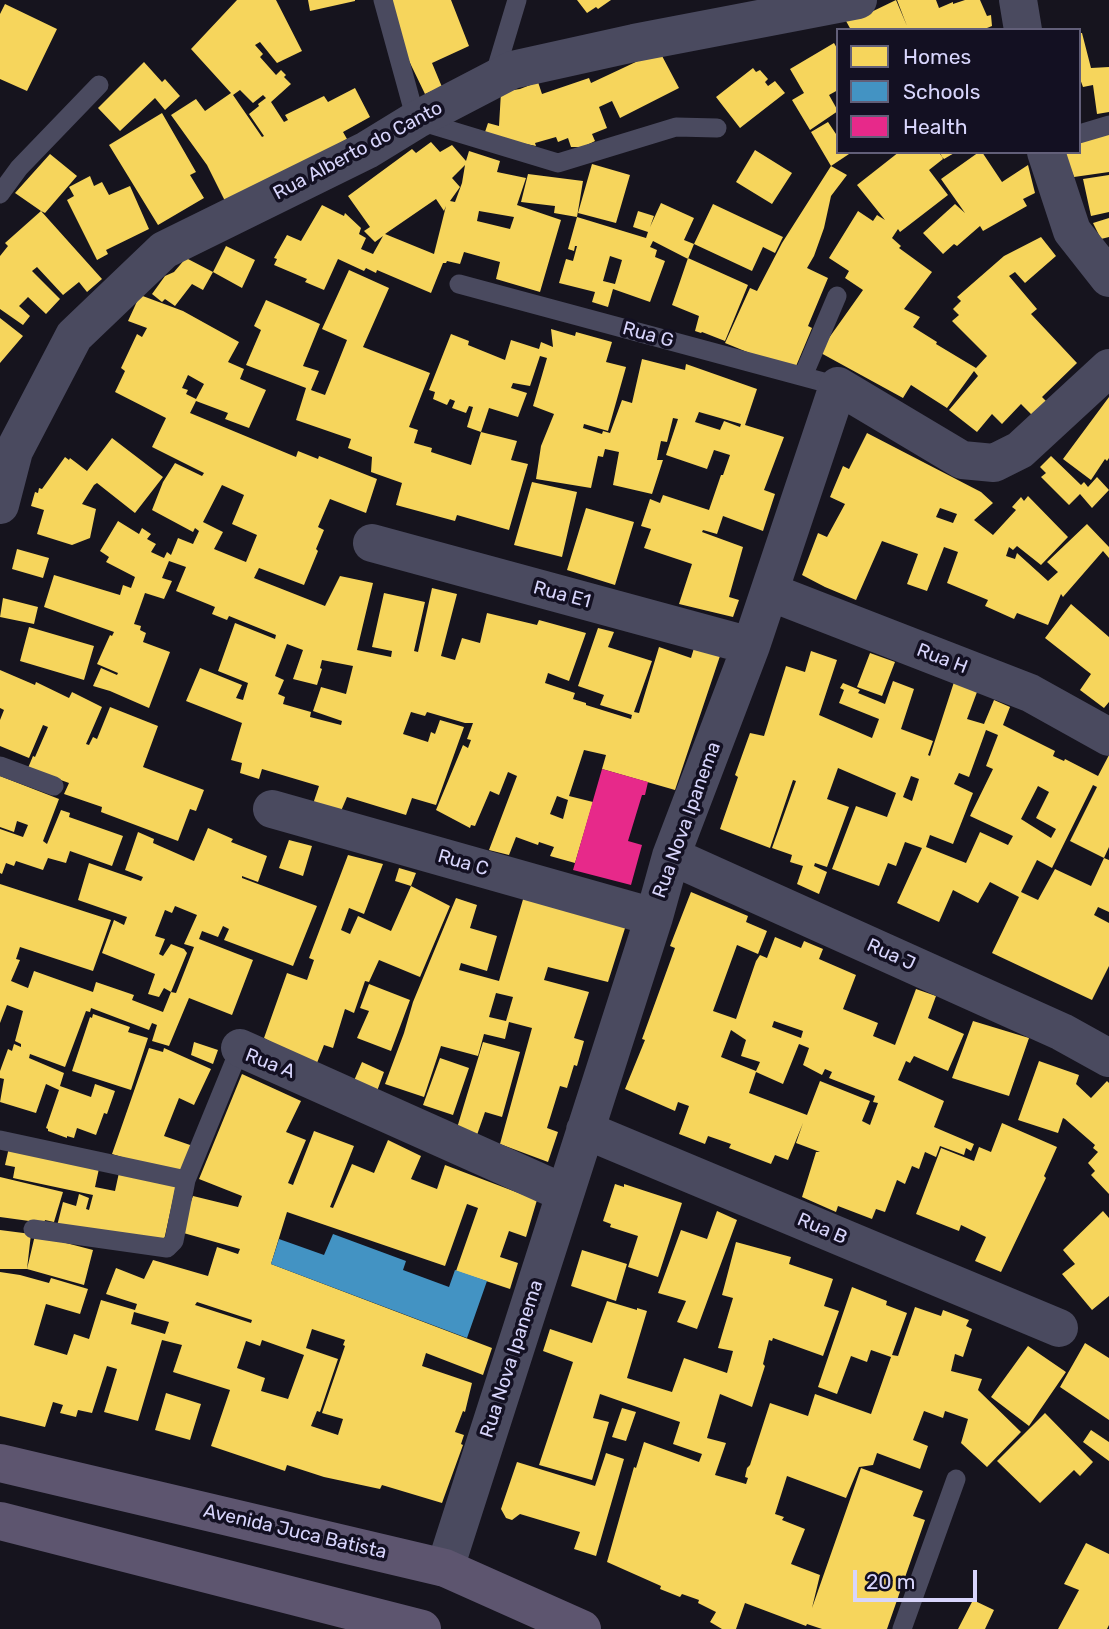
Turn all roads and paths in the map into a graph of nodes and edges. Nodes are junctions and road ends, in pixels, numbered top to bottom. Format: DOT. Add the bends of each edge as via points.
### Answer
graph roads {
  1 [pos="383,0"];
  2 [pos="517,0"];
  3 [pos="858,0"];
  4 [pos="1018,0"];
  5 [pos="1023,28"];
  6 [pos="492,81"];
  7 [pos="99,85"];
  8 [pos="416,120"];
  9 [pos="1109,125"];
  10 [pos="717,128"];
  11 [pos="1081,133"];
  12 [pos="1046,154"];
  13 [pos="0,194"];
  14 [pos="1101,256"];
  15 [pos="459,284"];
  16 [pos="837,296"];
  17 [pos="1109,368"];
  18 [pos="820,381"];
  19 [pos="7,445"];
  20 [pos="0,505"];
  21 [pos="372,543"];
  22 [pos="770,592"];
  23 [pos="751,646"];
  24 [pos="1109,737"];
  25 [pos="0,766"];
  26 [pos="54,786"];
  27 [pos="272,808"];
  28 [pos="671,856"];
  29 [pos="654,917"];
  30 [pos="240,1048"];
  31 [pos="1109,1058"];
  32 [pos="585,1130"];
  33 [pos="0,1140"];
  34 [pos="186,1180"];
  35 [pos="565,1193"];
  36 [pos="33,1229"];
  37 [pos="1059,1328"];
  38 [pos="0,1463"];
  39 [pos="956,1479"];
  40 [pos="0,1521"];
  41 [pos="445,1567"];
  42 [pos="342,1618"];
  43 [pos="422,1629"];
  44 [pos="582,1629"];
  45 [pos="902,1629"];
  1 -- 8 [label="lane"];
  2 -- 6 [label="lane"];
  3 -- 6 [label="street, Rua Alberto do Canto" via="566,58 512,70"];
  4 -- 5 [label="street"];
  6 -- 8 [label="street, Rua Alberto do Canto"];
  7 -- 13 [label="lane"];
  8 -- 10 [label="lane" via="558,163 676,127"];
  8 -- 19 [label="street, Rua Alberto do Canto" via="367,150 164,250 74,336"];
  9 -- 11 [label="lane"];
  12 -- 14 [label="street" via="1072,231"];
  15 -- 18 [label="lane, Rua G"];
  16 -- 18 [label="lane"];
  17 -- 18 [label="street" via="1020,450 994,463 962,460"];
  18 -- 22 [label="street, Rua Nova Ipanema"];
  19 -- 20 [label="street, Rua Alberto do Canto"];
  21 -- 23 [label="street, Rua E1"];
  22 -- 23 [label="street, Rua Nova Ipanema"];
  22 -- 24 [label="street, Rua H" via="1030,692"];
  23 -- 28 [label="street, Rua Nova Ipanema"];
  25 -- 26 [label="lane"];
  27 -- 29 [label="street, Rua C"];
  28 -- 29 [label="street, Rua Nova Ipanema"];
  28 -- 31 [label="street, Rua J" via="1062,1032"];
  29 -- 32 [label="street, Rua Nova Ipanema"];
  30 -- 34 [label="lane, Rua A"];
  30 -- 35 [label="street, Rua A"];
  32 -- 35 [label="street, Rua Nova Ipanema"];
  32 -- 37 [label="street, Rua B"];
  33 -- 34 [label="lane"];
  34 -- 36 [label="lane, Rua A" via="174,1241 167,1248"];
  35 -- 41 [label="street, Rua Nova Ipanema"];
  38 -- 41 [label="main road, Avenida Juca Batista"];
  39 -- 45 [label="lane"];
  40 -- 42 [label="main road"];
  41 -- 44 [label="main road, Avenida Juca Batista"];
  42 -- 43 [label="main road"];
}
